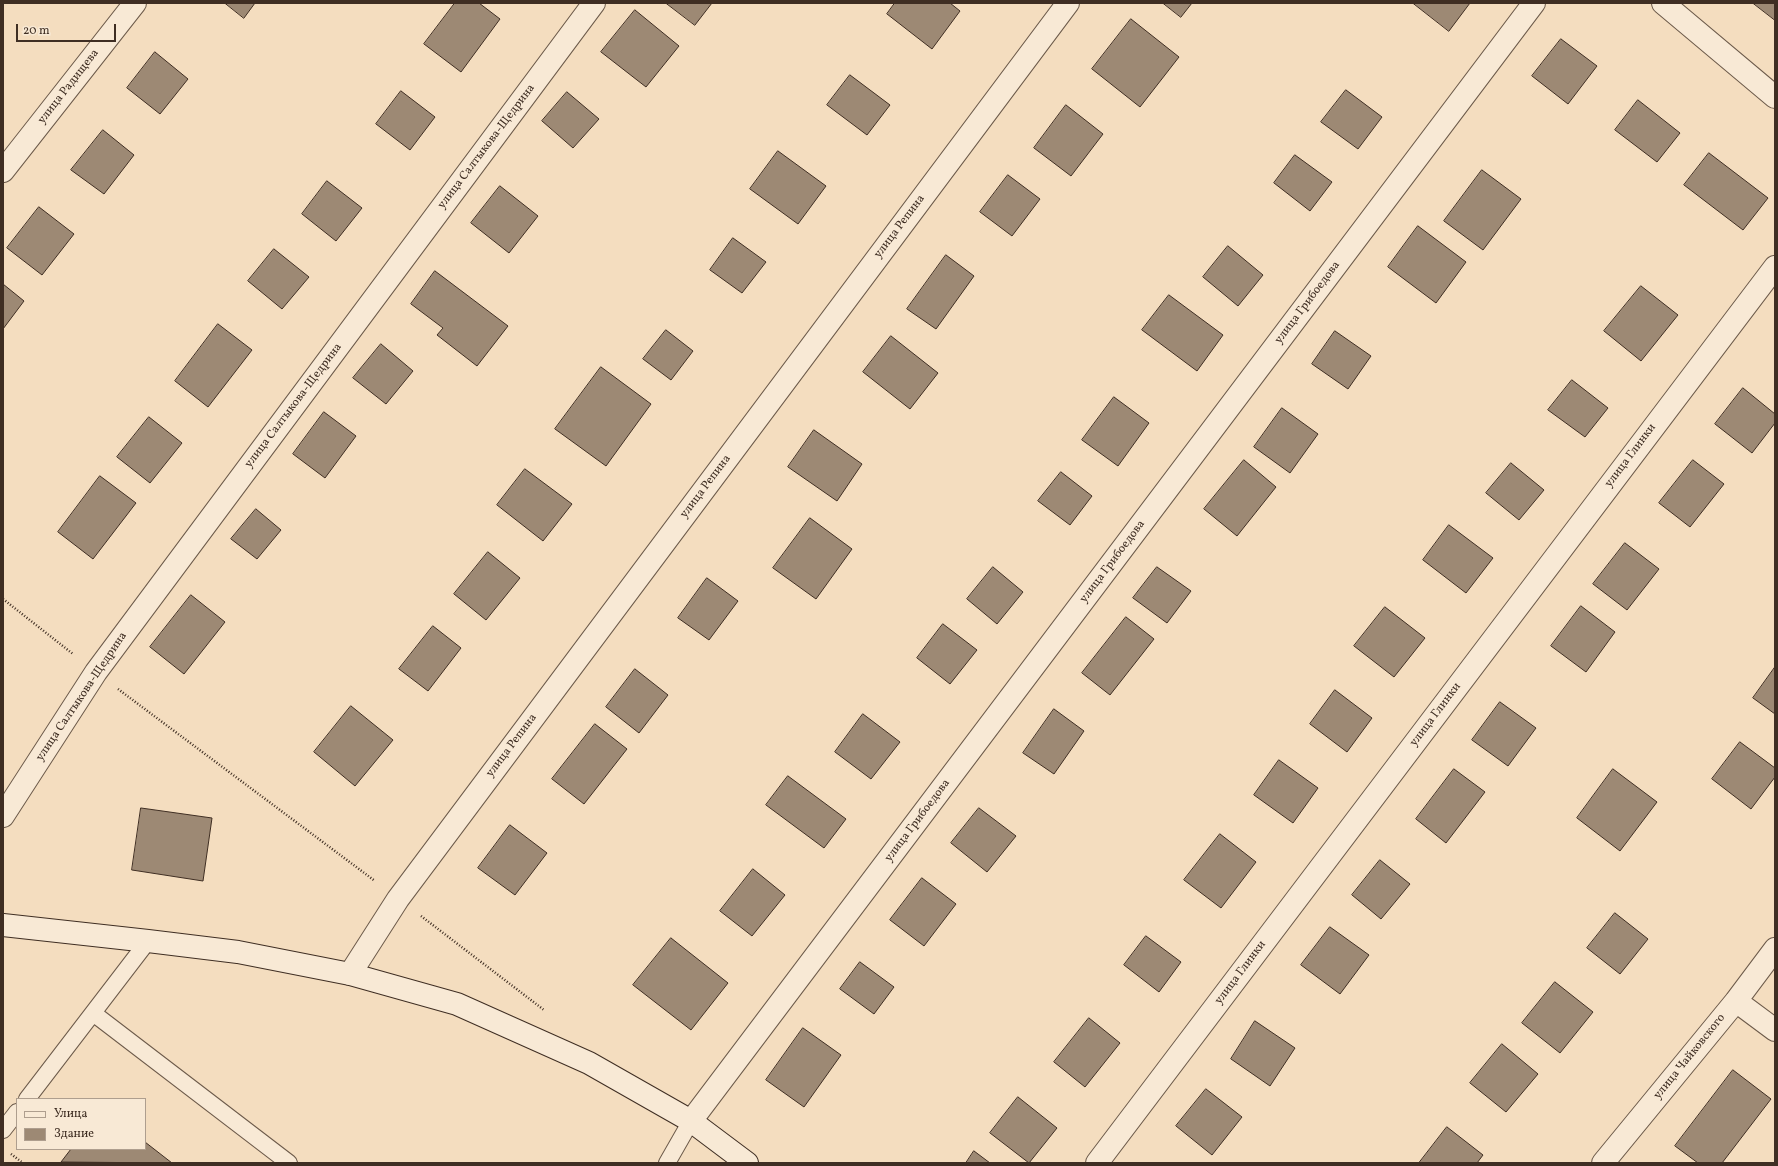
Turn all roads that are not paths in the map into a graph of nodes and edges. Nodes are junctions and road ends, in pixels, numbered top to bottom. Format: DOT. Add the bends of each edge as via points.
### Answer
graph roads {
  1 [pos="135,3"];
  2 [pos="594,3"];
  3 [pos="1068,3"];
  4 [pos="1534,3"];
  5 [pos="1663,3"];
  6 [pos="1775,97"];
  7 [pos="3,171"];
  8 [pos="1775,267"];
  9 [pos="3,816"];
  10 [pos="3,925"];
  11 [pos="148,941"];
  12 [pos="1775,949"];
  13 [pos="350,974"];
  14 [pos="1736,1001"];
  15 [pos="92,1013"];
  16 [pos="1775,1030"];
  17 [pos="28,1098"];
  18 [pos="16,1113"];
  19 [pos="691,1121"];
  20 [pos="3,1130"];
  21 [pos="289,1163"];
  22 [pos="667,1163"];
  23 [pos="748,1163"];
  24 [pos="1097,1163"];
  25 [pos="1603,1163"];
  1 -- 7 [label="street, улица Радищева"];
  2 -- 9 [label="street, улица Салтыкова-Щедрина" via="96,672"];
  3 -- 13 [label="street, улица Репина" via="398,899"];
  4 -- 19 [label="street, улица Грибоедова"];
  5 -- 6 [label="street"];
  8 -- 24 [label="street, улица Глинки"];
  10 -- 11 [label="street"];
  11 -- 13 [label="street" via="238,952"];
  11 -- 15 [label="lane"];
  12 -- 14 [label="street, улица Чайковского"];
  13 -- 19 [label="street" via="457,1004 589,1063"];
  14 -- 16 [label="street"];
  14 -- 25 [label="street, улица Чайковского"];
  15 -- 17 [label="lane"];
  15 -- 21 [label="lane"];
  18 -- 20 [label="lane"];
  19 -- 22 [label="lane"];
  19 -- 23 [label="street"];
}
